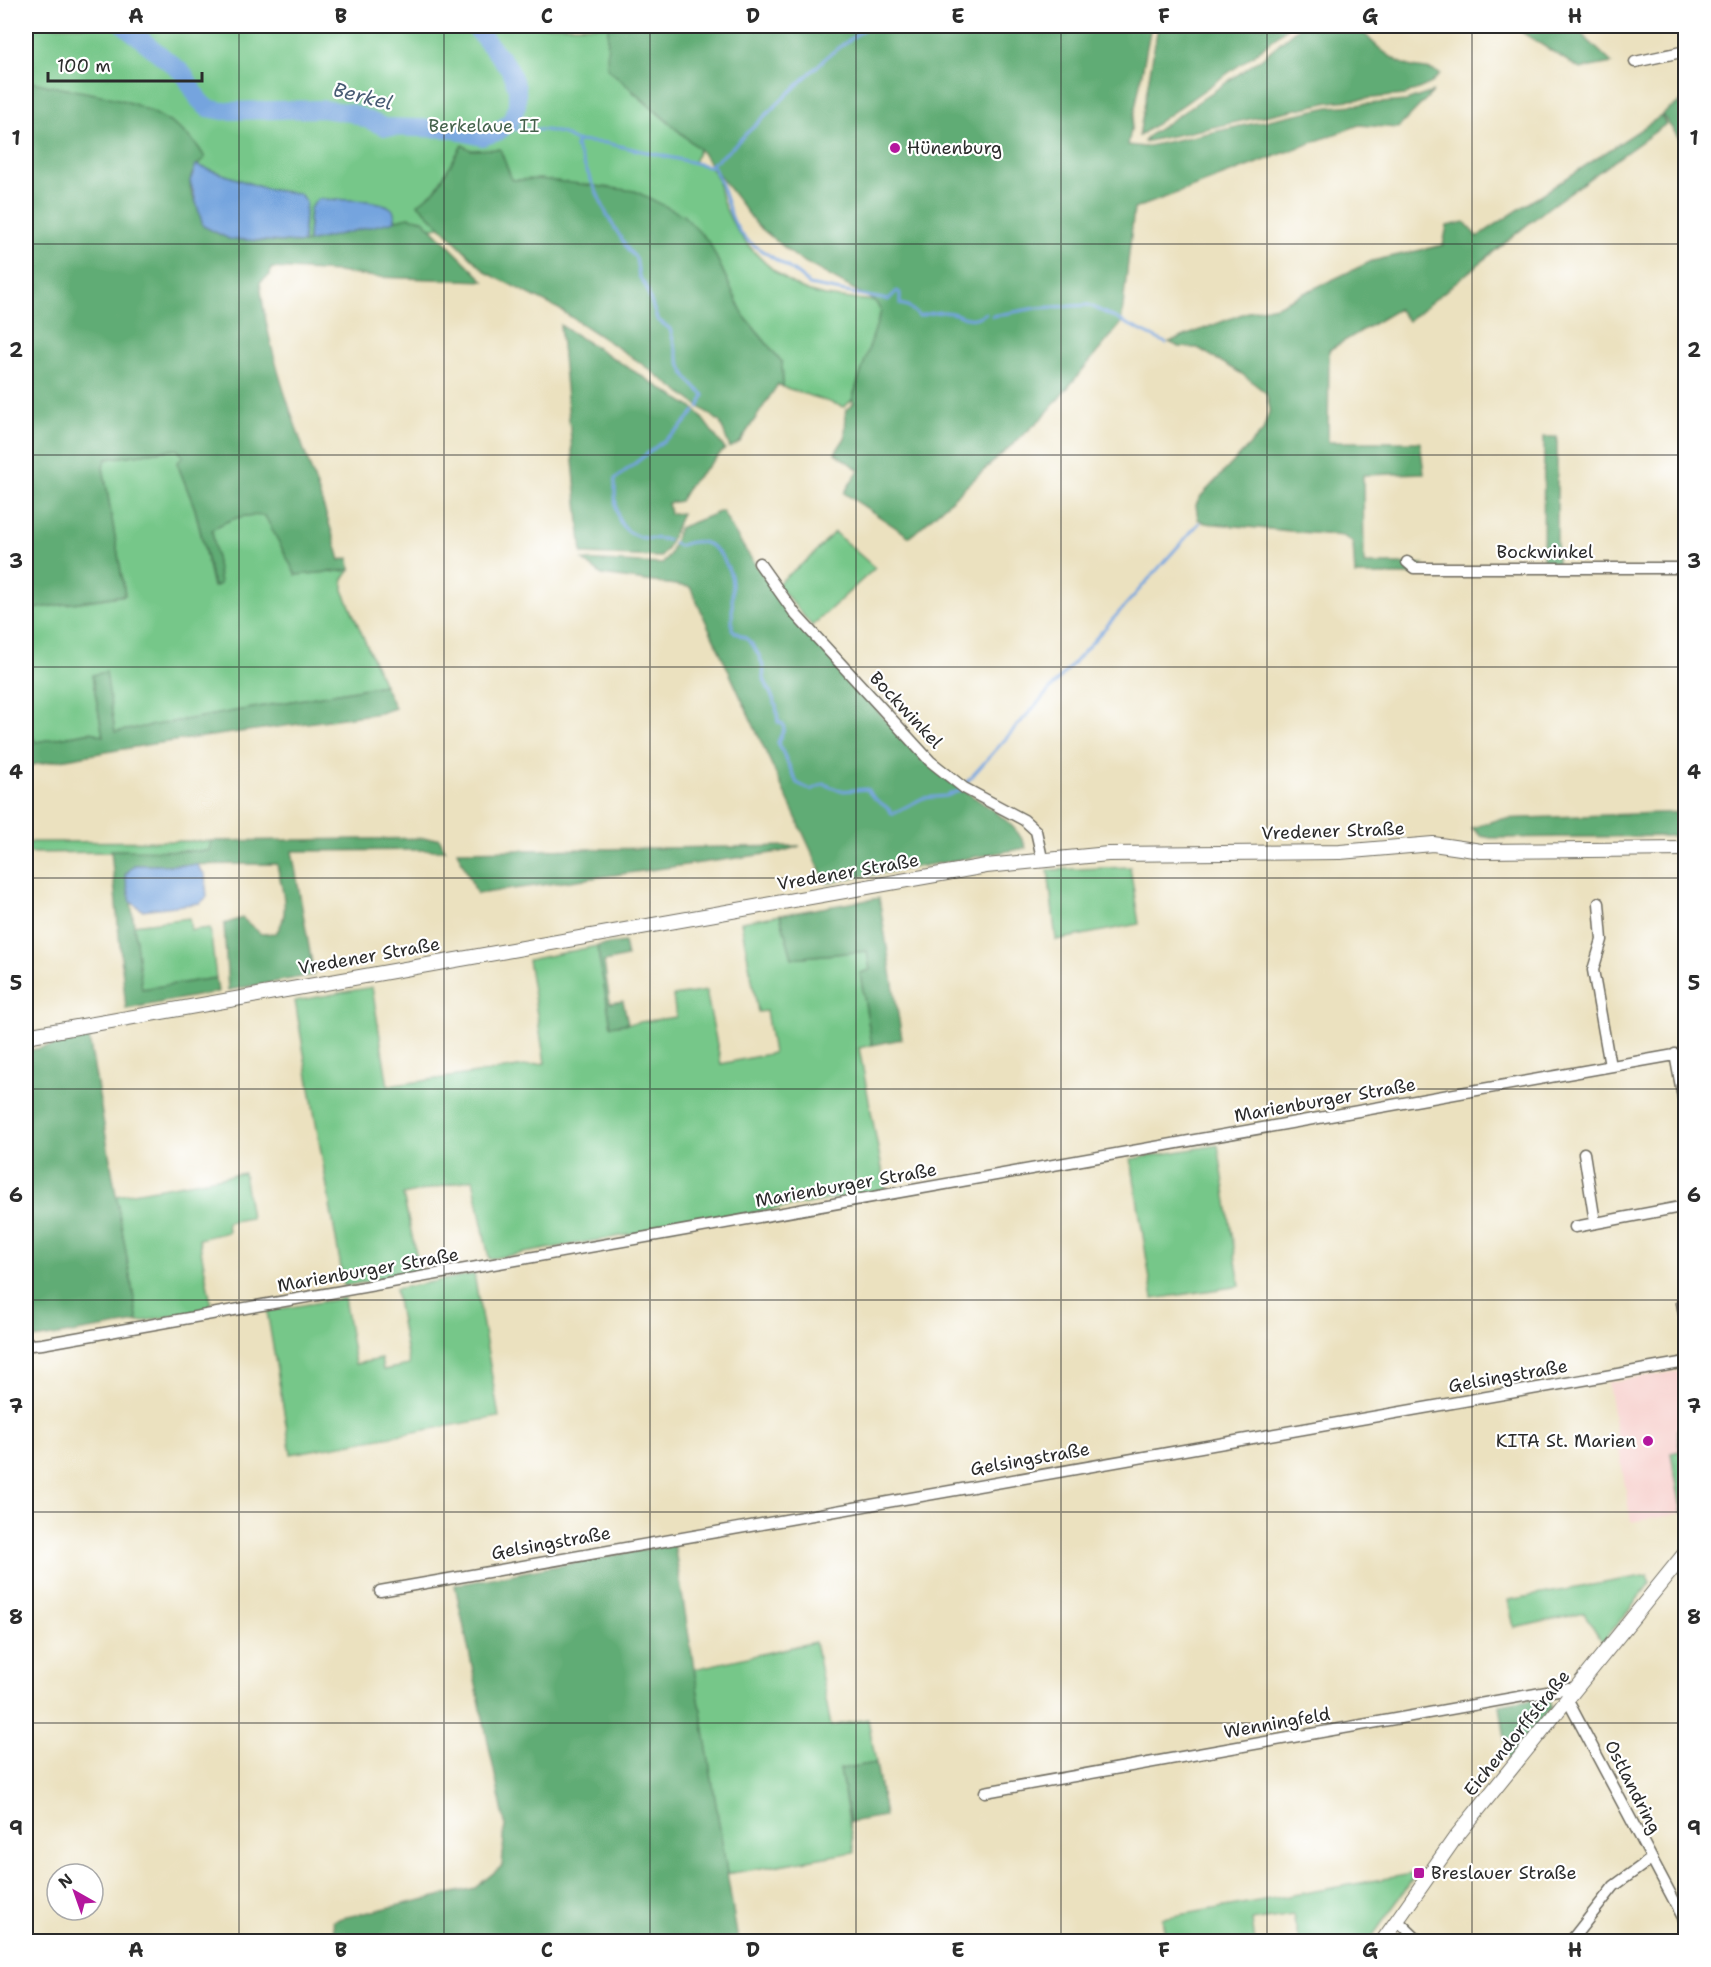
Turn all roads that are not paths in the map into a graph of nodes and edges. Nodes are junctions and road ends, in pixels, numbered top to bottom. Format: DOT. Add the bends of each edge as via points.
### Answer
graph roads {
  1 [pos="1686,51"];
  2 [pos="1635,62"];
  3 [pos="1407,562"];
  4 [pos="759,563"];
  5 [pos="1686,568"];
  6 [pos="1686,849"];
  7 [pos="1041,858"];
  8 [pos="1599,903"];
  9 [pos="26,1036"];
  10 [pos="1680,1054"];
  11 [pos="1610,1066"];
  12 [pos="1686,1114"];
  13 [pos="1584,1153"];
  14 [pos="1686,1206"];
  15 [pos="1595,1222"];
  16 [pos="1575,1227"];
  17 [pos="1682,1303"];
  18 [pos="1686,1324"];
  19 [pos="26,1340"];
  20 [pos="1686,1362"];
  21 [pos="1686,1552"];
  22 [pos="380,1591"];
  23 [pos="1570,1695"];
  24 [pos="985,1792"];
  25 [pos="1651,1859"];
  26 [pos="1397,1920"];
  27 [pos="1686,1923"];
  28 [pos="1382,1941"];
  29 [pos="1420,1941"];
  30 [pos="1570,1941"];
  1 -- 2 [label="street"];
  3 -- 5 [label="street, Bockwinkel" via="1414,568"];
  4 -- 7 [label="street, Bockwinkel" via="796,615 930,761 964,788 1024,820 1036,831"];
  6 -- 7 [label="street, Vredener Straße" via="1481,851 1433,844 1340,852"];
  7 -- 9 [label="street, Vredener Straße"];
  8 -- 11 [label="street" via="1602,940 1593,970"];
  10 -- 11 [label="street, Marienburger Straße"];
  10 -- 12 [label="street, Marienburger Straße"];
  11 -- 19 [label="street, Marienburger Straße" via="42,1344 31,1345"];
  13 -- 15 [label="street"];
  14 -- 15 [label="street"];
  15 -- 16 [label="street"];
  17 -- 18 [label="street"];
  20 -- 22 [label="street, Gelsingstraße"];
  21 -- 23 [label="street, Eichendorffstraße"];
  23 -- 24 [label="street, Wenningfeld" via="1569,1688"];
  23 -- 25 [label="street, Ostlandring"];
  23 -- 26 [label="street, Eichendorffstraße" via="1455,1838"];
  25 -- 27 [label="street, Ostlandring"];
  25 -- 30 [label="street" via="1614,1886"];
  26 -- 28 [label="street, Eichendorffstraße"];
  26 -- 29 [label="street"];
}
